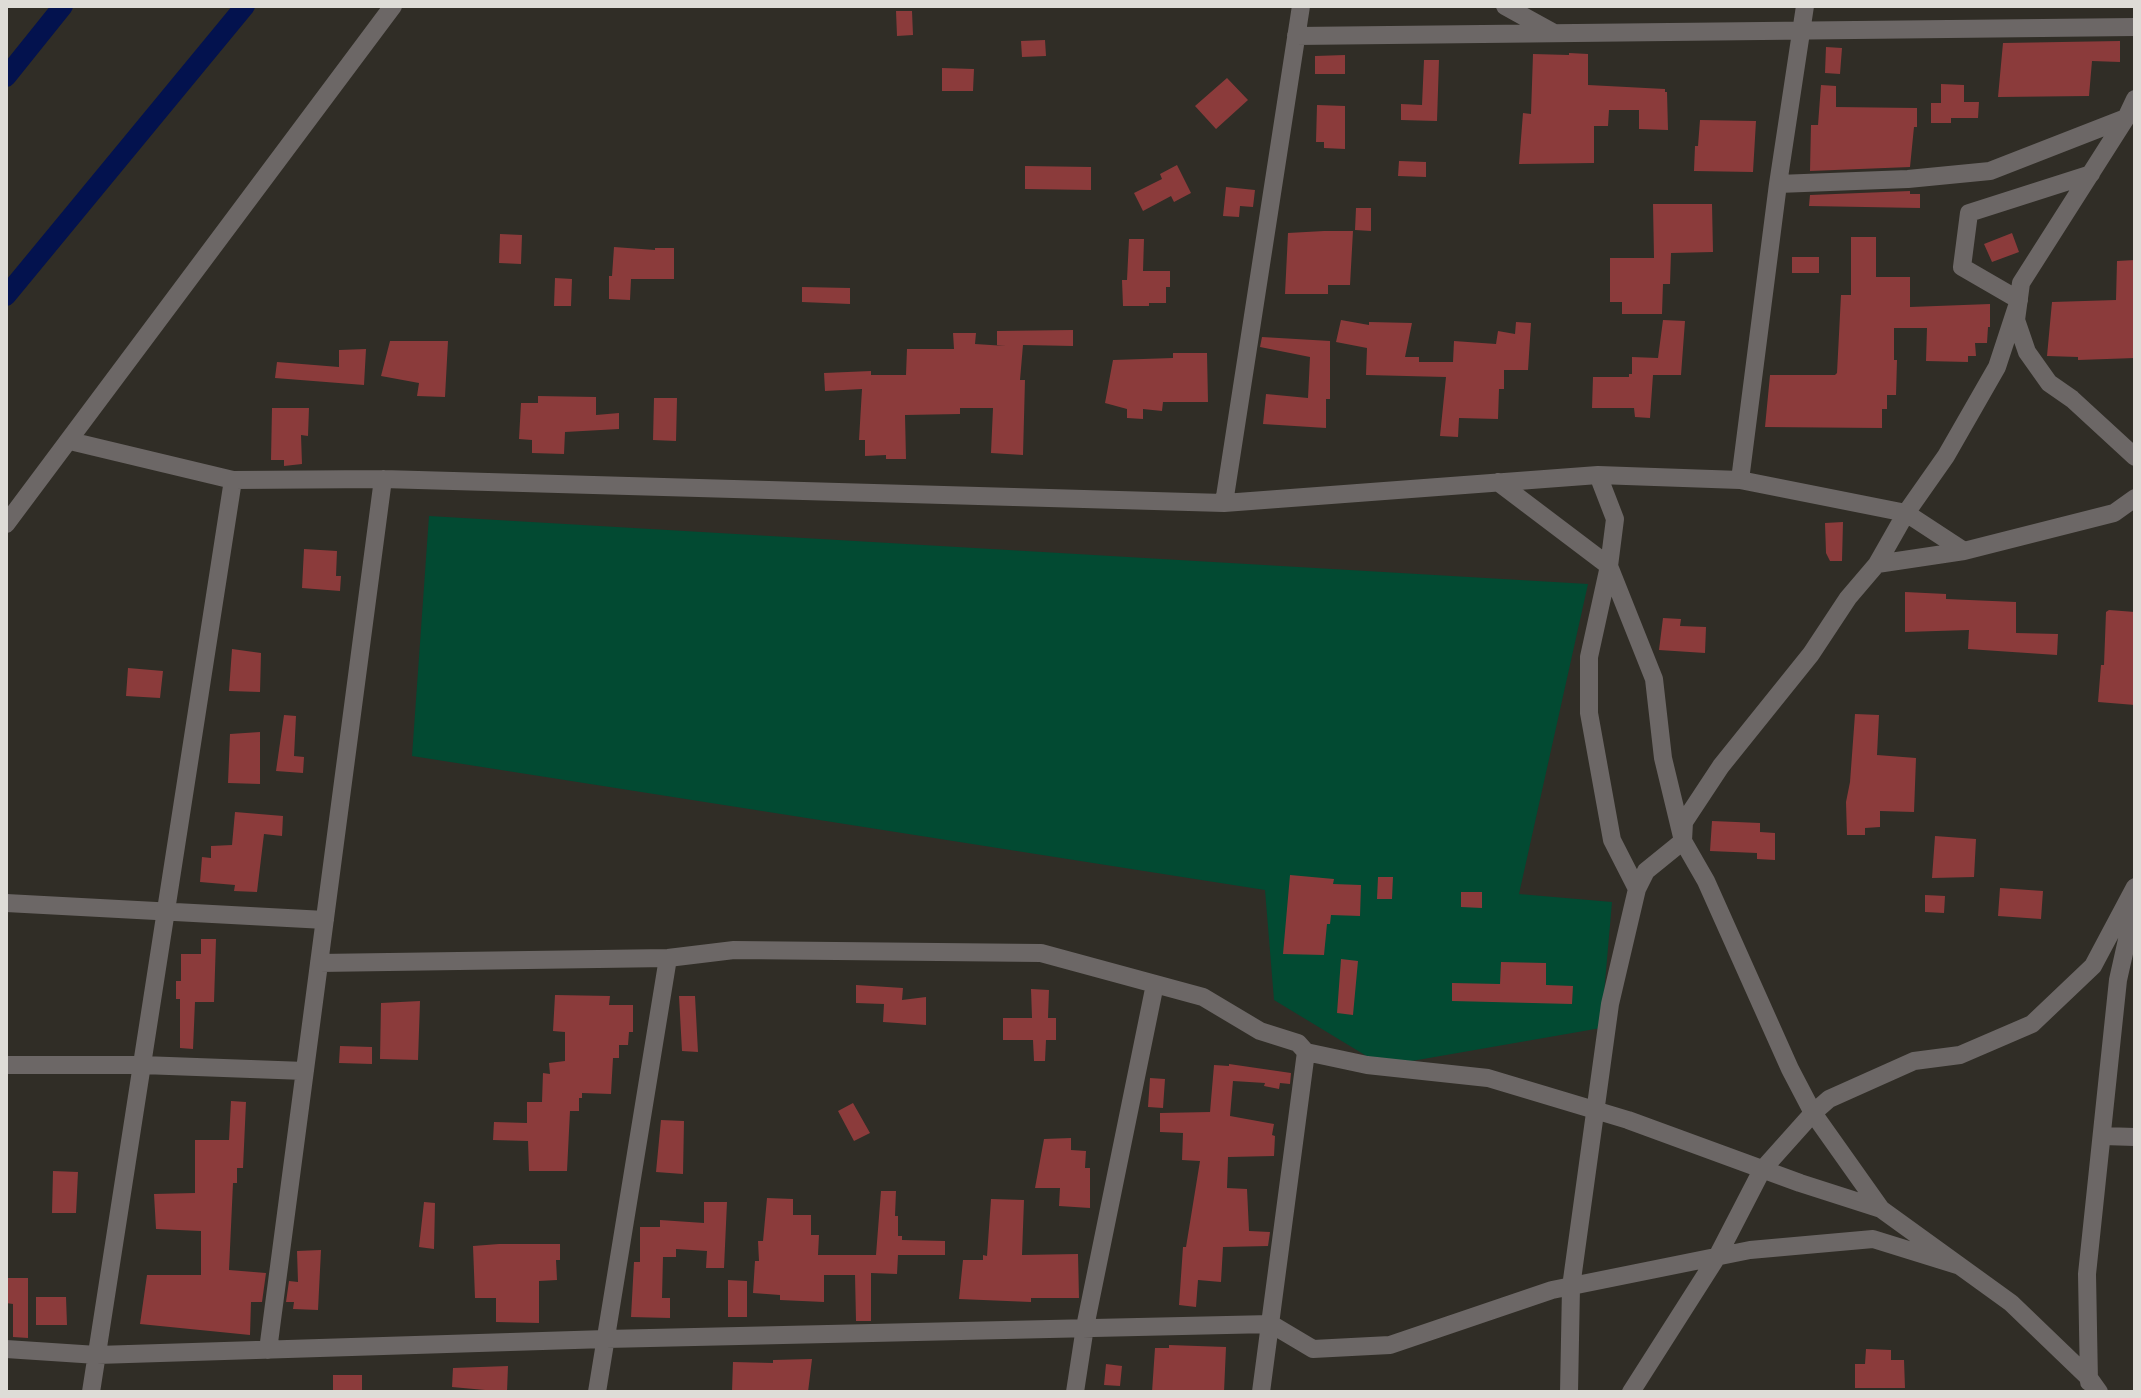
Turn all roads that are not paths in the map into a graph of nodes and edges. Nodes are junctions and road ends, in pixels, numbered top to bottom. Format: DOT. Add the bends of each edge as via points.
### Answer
graph roads {
  1 [pos="393,6"];
  2 [pos="1301,6"];
  3 [pos="1505,6"];
  4 [pos="1805,6"];
  5 [pos="2129,27"];
  6 [pos="1802,30"];
  7 [pos="1554,33"];
  8 [pos="1296,36"];
  9 [pos="2135,45"];
  10 [pos="2135,99"];
  11 [pos="2126,118"];
  12 [pos="2091,174"];
  13 [pos="1778,184"];
  14 [pos="2019,300"];
  15 [pos="70,441"];
  16 [pos="2135,457"];
  17 [pos="1598,475"];
  18 [pos="383,479"];
  19 [pos="233,480"];
  20 [pos="1740,480"];
  21 [pos="1498,482"];
  22 [pos="2135,498"];
  23 [pos="1224,503"];
  24 [pos="1906,513"];
  25 [pos="6,524"];
  26 [pos="1964,551"];
  27 [pos="1877,564"];
  28 [pos="1609,566"];
  29 [pos="1683,841"];
  30 [pos="2135,887"];
  31 [pos="1637,889"];
  32 [pos="6,903"];
  33 [pos="2135,904"];
  34 [pos="165,913"];
  35 [pos="325,920"];
  36 [pos="668,958"];
  37 [pos="319,963"];
  38 [pos="1155,984"];
  39 [pos="1306,1052"];
  40 [pos="6,1065"];
  41 [pos="142,1065"];
  42 [pos="305,1071"];
  43 [pos="1595,1110"];
  44 [pos="1813,1113"];
  45 [pos="2103,1136"];
  46 [pos="2135,1137"];
  47 [pos="1762,1170"];
  48 [pos="1881,1209"];
  49 [pos="1717,1257"];
  50 [pos="1960,1266"];
  51 [pos="1571,1287"];
  52 [pos="1271,1324"];
  53 [pos="1085,1327"];
  54 [pos="606,1339"];
  55 [pos="6,1349"];
  56 [pos="268,1350"];
  57 [pos="97,1355"];
  58 [pos="2092,1387"];
  59 [pos="91,1392"];
  60 [pos="597,1392"];
  61 [pos="1075,1392"];
  62 [pos="1261,1392"];
  63 [pos="1569,1392"];
  64 [pos="1631,1392"];
  1 -- 15 [label="street"];
  2 -- 8 [label="street"];
  3 -- 7 [label="street"];
  4 -- 6 [label="street"];
  5 -- 6 [label="street"];
  5 -- 9 [label="street"];
  6 -- 7 [label="street"];
  6 -- 13 [label="street"];
  7 -- 8 [label="street"];
  8 -- 23 [label="street"];
  10 -- 11 [label="street"];
  11 -- 12 [label="street"];
  11 -- 13 [label="street" via="1990,171"];
  12 -- 14 [label="street" via="2021,283"];
  12 -- 14 [label="street" via="1969,213 1962,267"];
  13 -- 20 [label="street"];
  14 -- 16 [label="street" via="2016,320 2027,352 2049,383"];
  14 -- 24 [label="street" via="1997,367"];
  15 -- 19 [label="street"];
  15 -- 25 [label="street"];
  17 -- 20 [label="street"];
  17 -- 21 [label="street"];
  17 -- 28 [label="street" via="1615,519"];
  18 -- 19 [label="street"];
  18 -- 23 [label="street"];
  18 -- 35 [label="street"];
  19 -- 34 [label="street"];
  20 -- 24 [label="street"];
  21 -- 23 [label="street"];
  21 -- 28 [label="street"];
  22 -- 26 [label="street" via="2114,513"];
  24 -- 26 [label="street"];
  24 -- 27 [label="street"];
  26 -- 27 [label="street"];
  27 -- 29 [label="street" via="1721,766 1684,822"];
  28 -- 29 [label="street" via="1654,679 1663,758"];
  28 -- 31 [label="street" via="1589,657 1589,713 1612,840"];
  29 -- 31 [label="street" via="1646,871"];
  29 -- 44 [label="street"];
  30 -- 44 [label="street" via="2093,966 2032,1024 1960,1055 1914,1061 1829,1099"];
  31 -- 43 [label="street" via="1610,1004"];
  32 -- 34 [label="street"];
  33 -- 45 [label="street" via="2118,980"];
  34 -- 35 [label="street"];
  34 -- 41 [label="street"];
  35 -- 37 [label="street"];
  36 -- 37 [label="street"];
  36 -- 38 [label="street" via="734,950 1041,953"];
  36 -- 54 [label="street"];
  37 -- 42 [label="street"];
  38 -- 39 [label="street" via="1203,997 1260,1031 1298,1043"];
  38 -- 53 [label="street"];
  39 -- 43 [label="street" via="1367,1065 1488,1078"];
  39 -- 52 [label="street"];
  40 -- 41 [label="street"];
  41 -- 42 [label="street"];
  41 -- 57 [label="street"];
  42 -- 56 [label="street"];
  43 -- 47 [label="street"];
  43 -- 51 [label="street"];
  44 -- 47 [label="street"];
  44 -- 48 [label="street"];
  45 -- 46 [label="street"];
  45 -- 58 [label="street" via="2087,1274"];
  47 -- 48 [label="street"];
  47 -- 49 [label="street"];
  48 -- 50 [label="street"];
  49 -- 50 [label="street" via="1873,1239"];
  49 -- 51 [label="street"];
  49 -- 64 [label="street"];
  50 -- 58 [label="street" via="2011,1303"];
  51 -- 52 [label="street" via="1390,1345 1313,1349"];
  51 -- 63 [label="street"];
  52 -- 53 [label="street"];
  52 -- 62 [label="street"];
  53 -- 54 [label="street"];
  53 -- 61 [label="street"];
  54 -- 56 [label="street"];
  54 -- 60 [label="street"];
  55 -- 57 [label="street"];
  56 -- 57 [label="street"];
  57 -- 59 [label="street"];
}
